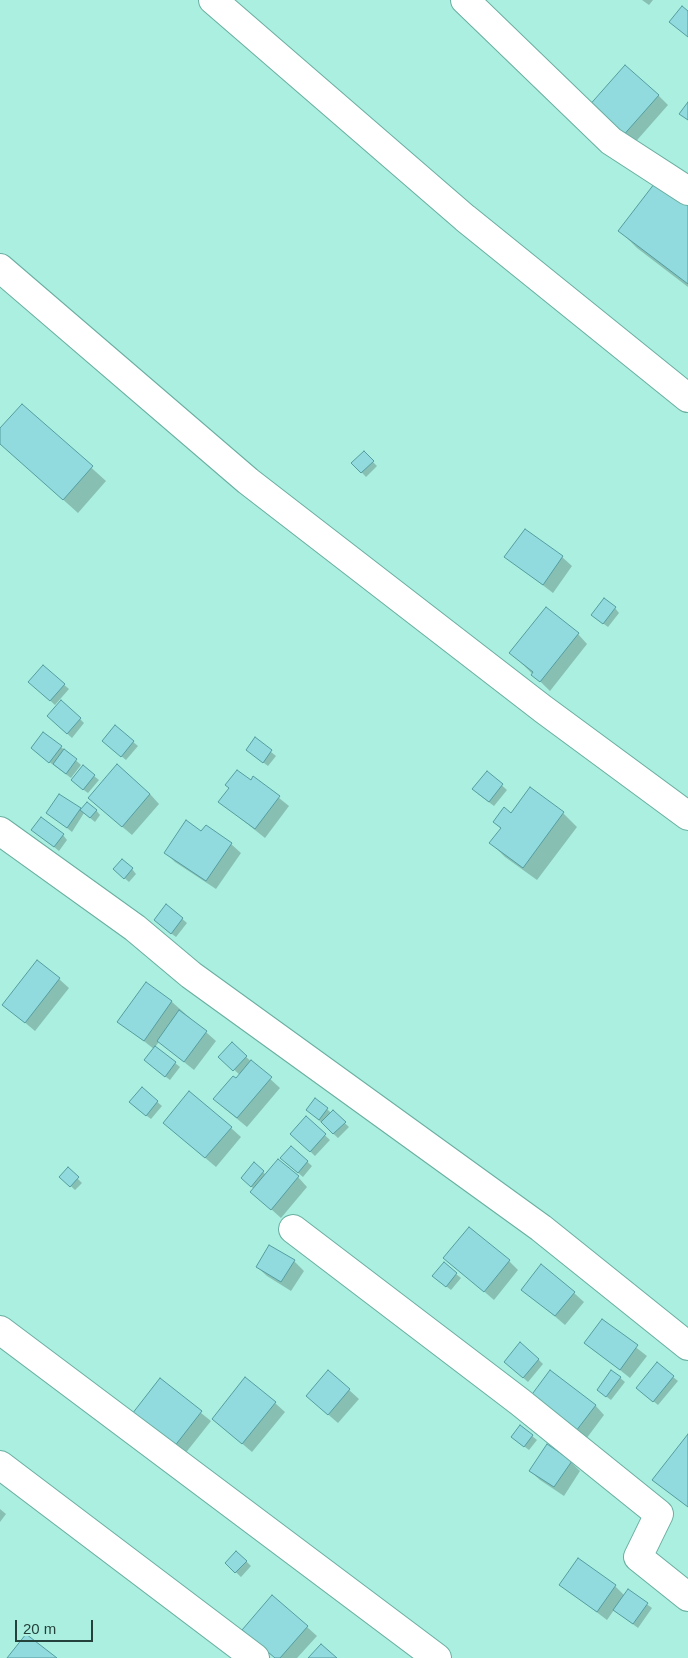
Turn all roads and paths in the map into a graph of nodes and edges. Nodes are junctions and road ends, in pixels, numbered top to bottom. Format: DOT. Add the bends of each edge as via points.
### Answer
graph roads {
  1 [pos="213,0"];
  2 [pos="465,0"];
  3 [pos="688,191"];
  4 [pos="0,268"];
  5 [pos="688,398"];
  6 [pos="688,816"];
  7 [pos="0,831"];
  8 [pos="293,1228"];
  9 [pos="0,1330"];
  10 [pos="688,1346"];
  11 [pos="0,1464"];
  12 [pos="688,1597"];
  13 [pos="255,1658"];
  14 [pos="437,1658"];
  1 -- 5 [label="street" via="465,218"];
  2 -- 3 [label="street" via="611,141"];
  4 -- 6 [label="street" via="248,481 543,709"];
  7 -- 10 [label="street" via="135,928 191,975 541,1228"];
  8 -- 12 [label="street" via="660,1514 638,1556"];
  9 -- 14 [label="street"];
  11 -- 13 [label="street"];
}
